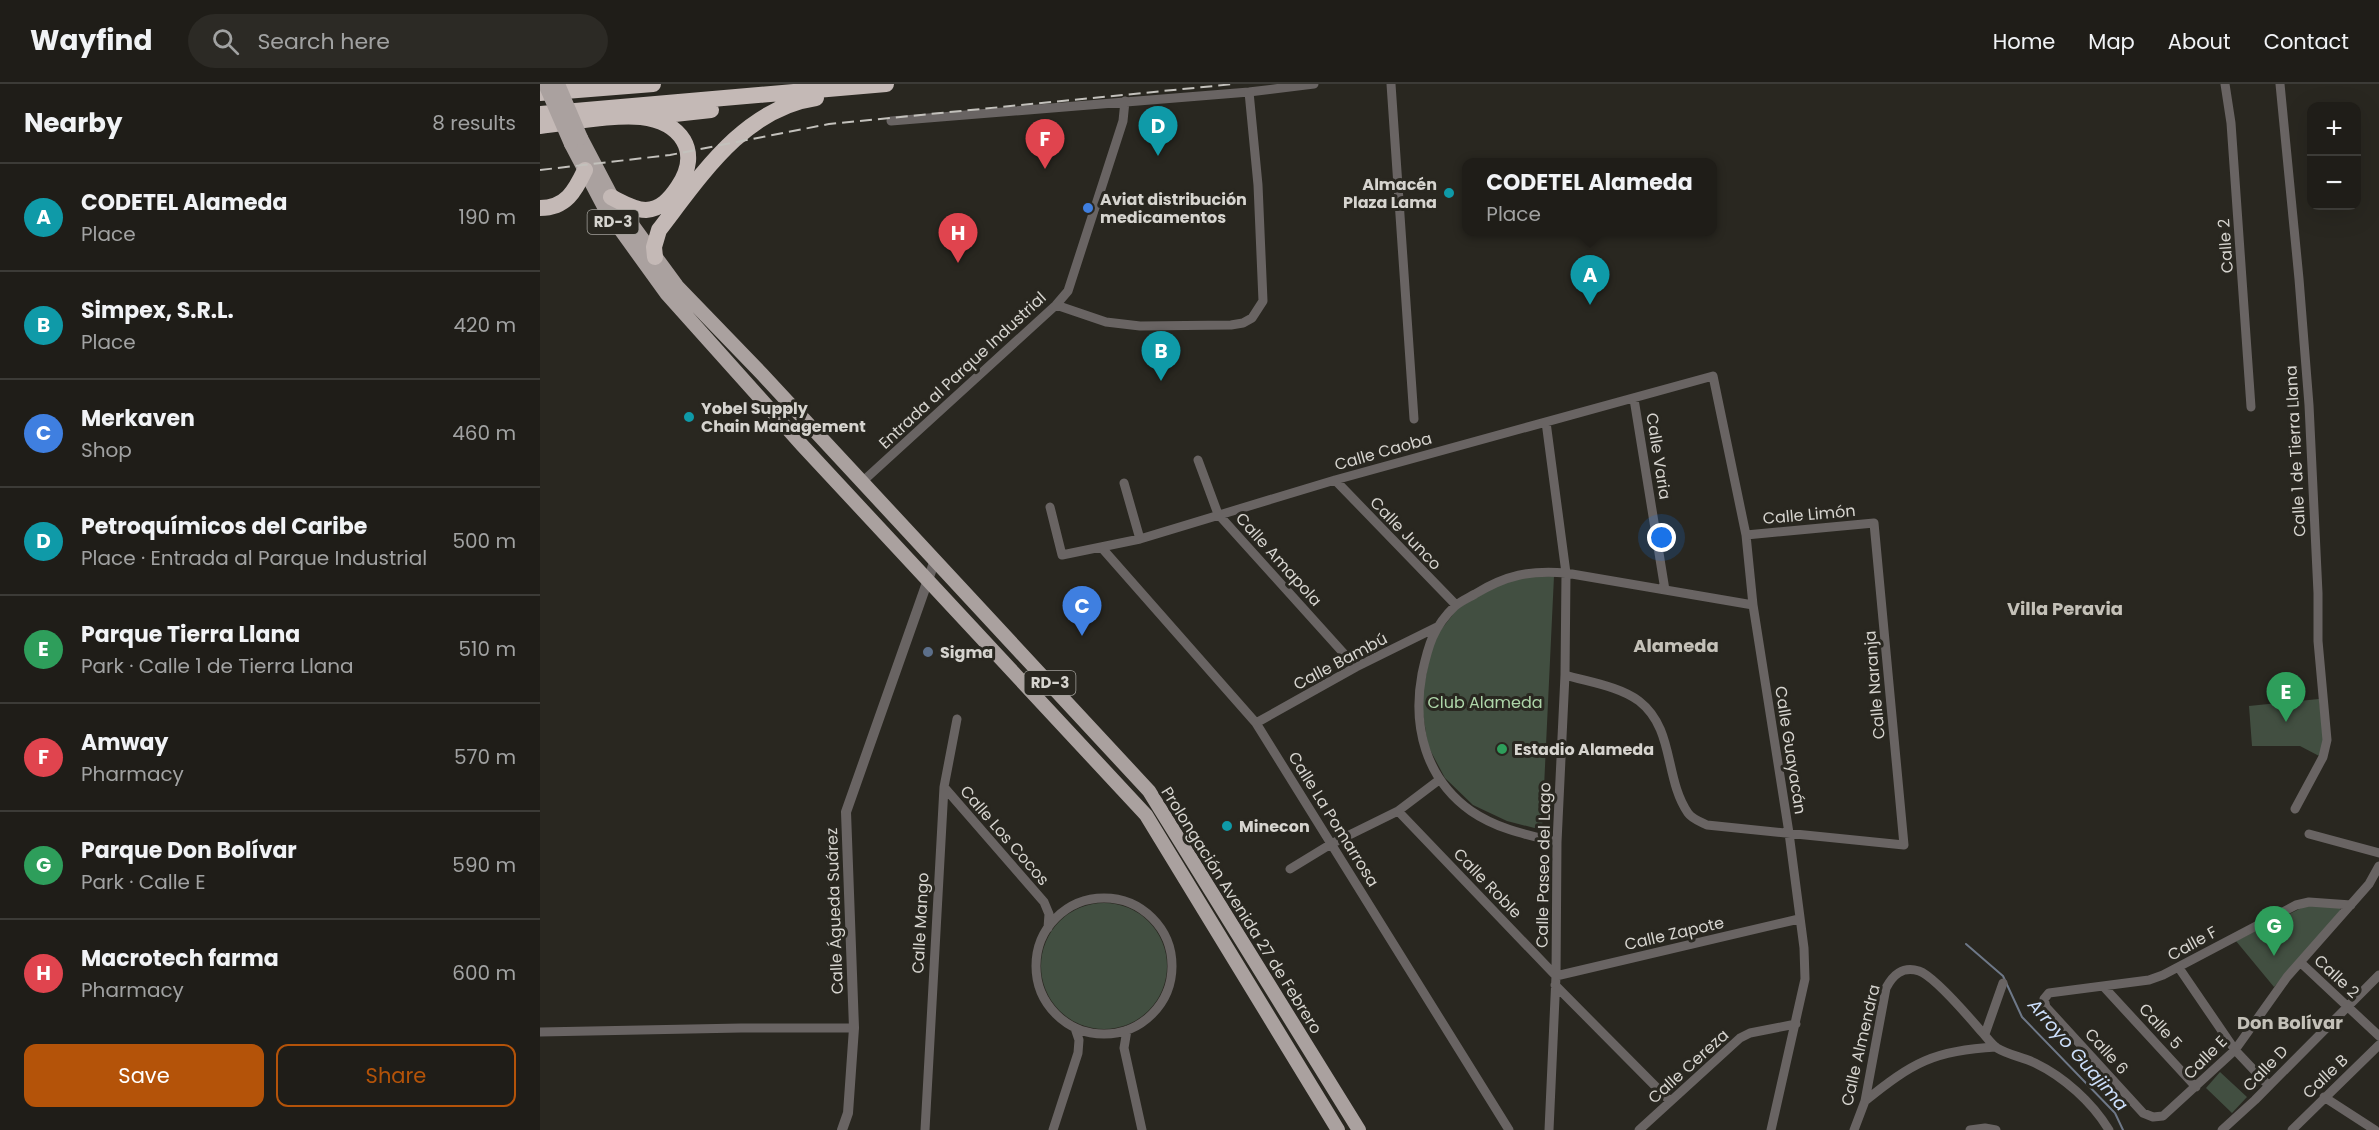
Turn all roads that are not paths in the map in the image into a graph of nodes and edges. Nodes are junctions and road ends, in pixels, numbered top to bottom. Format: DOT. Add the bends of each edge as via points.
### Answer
graph roads {
  1 [pos="545,84"];
  2 [pos="558,84"];
  3 [pos="653,84"];
  4 [pos="886,84"];
  5 [pos="1314,84"];
  6 [pos="1391,84"];
  7 [pos="2225,84"];
  8 [pos="2280,84"];
  9 [pos="866,86"];
  10 [pos="1249,92"];
  11 [pos="540,93"];
  12 [pos="802,100"];
  13 [pos="1125,101"];
  14 [pos="540,114"];
  15 [pos="640,117"];
  16 [pos="891,121"];
  17 [pos="540,126"];
  18 [pos="581,151"];
  19 [pos="611,197"];
  20 [pos="540,208"];
  21 [pos="655,257"];
  22 [pos="1056,305"];
  23 [pos="747,359"];
  24 [pos="736,371"];
  25 [pos="1713,376"];
  26 [pos="1634,399"];
  27 [pos="2251,407"];
  28 [pos="1414,419"];
  29 [pos="1546,422"];
  30 [pos="1198,460"];
  31 [pos="1335,480"];
  32 [pos="862,482"];
  33 [pos="1124,483"];
  34 [pos="1050,507"];
  35 [pos="1218,514"];
  36 [pos="1874,523"];
  37 [pos="1746,535"];
  38 [pos="1140,539"];
  39 [pos="1101,547"];
  40 [pos="935,560"];
  41 [pos="1566,573"];
  42 [pos="927,581"];
  43 [pos="1665,590"];
  44 [pos="1456,605"];
  45 [pos="1754,605"];
  46 [pos="1438,626"];
  47 [pos="1356,667"];
  48 [pos="1565,675"];
  49 [pos="957,719"];
  50 [pos="1256,723"];
  51 [pos="1439,780"];
  52 [pos="944,788"];
  53 [pos="2295,809"];
  54 [pos="1398,811"];
  55 [pos="1789,833"];
  56 [pos="2309,834"];
  57 [pos="1557,842"];
  58 [pos="1331,844"];
  59 [pos="2379,853"];
  60 [pos="2379,866"];
  61 [pos="1290,869"];
  62 [pos="1044,902"];
  63 [pos="2351,905"];
  64 [pos="1071,907"];
  65 [pos="1799,919"];
  66 [pos="1048,928"];
  67 [pos="2300,962"];
  68 [pos="2179,968"];
  69 [pos="2379,975"];
  70 [pos="1556,981"];
  71 [pos="2003,982"];
  72 [pos="2103,986"];
  73 [pos="2044,999"];
  74 [pos="2347,1005"];
  75 [pos="1796,1024"];
  76 [pos="854,1028"];
  77 [pos="1075,1028"];
  78 [pos="1127,1030"];
  79 [pos="540,1032"];
  80 [pos="1094,1034"];
  81 [pos="1110,1034"];
  82 [pos="1985,1034"];
  83 [pos="2379,1036"];
  84 [pos="2379,1045"];
  85 [pos="1996,1047"];
  86 [pos="1124,1048"];
  87 [pos="2235,1050"];
  88 [pos="1078,1053"];
  89 [pos="2269,1086"];
  90 [pos="2196,1087"];
  91 [pos="2324,1097"];
  92 [pos="1670,1101"];
  93 [pos="1865,1101"];
  94 [pos="2153,1117"];
  95 [pos="842,1130"];
  96 [pos="925,1130"];
  97 [pos="1053,1130"];
  98 [pos="1142,1130"];
  99 [pos="1338,1130"];
  100 [pos="1359,1130"];
  101 [pos="1509,1130"];
  102 [pos="1549,1130"];
  103 [pos="1639,1130"];
  104 [pos="1771,1130"];
  105 [pos="1854,1130"];
  106 [pos="1970,1130"];
  107 [pos="1996,1130"];
  108 [pos="2109,1130"];
  109 [pos="2222,1130"];
  110 [pos="2292,1130"];
  111 [pos="2374,1130"];
  1 -- 18 [label="main road, Prolongación Avenida 27 de Febrero, bridge"];
  2 -- 18 [label="main road, Prolongación Avenida 27 de Febrero, bridge"];
  3 -- 11 [label="highway"];
  4 -- 9 [label="highway"];
  5 -- 10 [label="street"];
  6 -- 28 [label="street"];
  7 -- 27 [label="street, Calle 2"];
  8 -- 53 [label="street, Calle 1 de Tierra Llana" via="2308,393 2318,641 2327,740 2323,757"];
  9 -- 12 [label="highway"];
  9 -- 14 [label="highway"];
  10 -- 13 [label="street"];
  10 -- 22 [label="street" via="1263,300 1252,318 1231,325 1140,326 1106,322"];
  12 -- 15 [label="highway"];
  12 -- 21 [label="highway" via="764,117 733,139 659,230"];
  13 -- 16 [label="street"];
  13 -- 22 [label="street, Entrada al Parque Industrial" via="1123,121 1074,278"];
  15 -- 17 [label="highway"];
  15 -- 19 [label="highway" via="669,127 686,142 690,152 685,177 666,202 654,208 640,209"];
  18 -- 19 [label="main road, Prolongación Avenida 27 de Febrero / RD-3"];
  18 -- 20 [label="highway" via="570,197 550,208"];
  18 -- 24 [label="main road, Prolongación Avenida 27 de Febrero / RD-3" via="604,207 645,266"];
  19 -- 21 [label="main road, Prolongación Avenida 27 de Febrero / RD-3"];
  21 -- 23 [label="main road, Prolongación Avenida 27 de Febrero / RD-3" via="676,286"];
  22 -- 32 [label="street, Entrada al Parque Industrial"];
  23 -- 24 [label="main road"];
  23 -- 32 [label="main road, Prolongación Avenida 27 de Febrero / RD-3"];
  24 -- 42 [label="main road, Prolongación Avenida 27 de Febrero / RD-3"];
  25 -- 26 [label="street, Calle Caoba"];
  25 -- 37 [label="street, Calle Guayacán"];
  26 -- 29 [label="street, Calle Caoba"];
  26 -- 43 [label="street, Calle Varia"];
  29 -- 31 [label="street, Calle Caoba"];
  29 -- 41 [label="street, Calle Paseo del Lago"];
  30 -- 35 [label="street, Calle Amapola"];
  31 -- 35 [label="street, Calle Caoba"];
  31 -- 44 [label="street, Calle Junco"];
  32 -- 40 [label="main road, Prolongación Avenida 27 de Febrero / RD-3"];
  33 -- 38 [label="street"];
  34 -- 39 [label="street, Calle Caoba" via="1062,555"];
  35 -- 38 [label="street, Calle Caoba"];
  35 -- 47 [label="street, Calle Amapola"];
  36 -- 37 [label="street, Calle Limón"];
  36 -- 55 [label="street, Calle Naranja" via="1904,845"];
  37 -- 45 [label="street, Calle Guayacán"];
  38 -- 39 [label="street, Calle Caoba"];
  39 -- 50 [label="street, Calle La Pomarrosa"];
  40 -- 42 [label="street, Calle Águeda Suárez"];
  40 -- 100 [label="main road, Prolongación Avenida 27 de Febrero / RD-3" via="1159,804"];
  41 -- 43 [label="street"];
  41 -- 44 [label="street" via="1540,571 1515,575"];
  41 -- 48 [label="street, Calle Paseo del Lago"];
  42 -- 76 [label="street, Calle Águeda Suárez" via="846,812"];
  42 -- 99 [label="main road, Prolongación Avenida 27 de Febrero / RD-3" via="1146,815"];
  43 -- 45 [label="street"];
  44 -- 46 [label="street"];
  45 -- 55 [label="street, Calle Guayacán"];
  46 -- 47 [label="street, Calle Bambú"];
  46 -- 51 [label="street" via="1428,648 1418,716 1421,739"];
  47 -- 50 [label="street, Calle Bambú"];
  48 -- 55 [label="street" via="1622,692 1638,700 1652,714 1665,740 1677,792 1689,815 1707,825"];
  48 -- 57 [label="street, Calle Paseo del Lago"];
  49 -- 52 [label="street, Calle Mango"];
  50 -- 58 [label="street, Calle La Pomarrosa"];
  51 -- 54 [label="street"];
  51 -- 57 [label="street" via="1471,811 1491,823"];
  52 -- 62 [label="street, Calle Los Cocos"];
  52 -- 96 [label="street, Calle Mango"];
  54 -- 58 [label="street"];
  54 -- 70 [label="street, Calle Roble"];
  55 -- 65 [label="street, Calle Guayacán"];
  56 -- 59 [label="street"];
  57 -- 70 [label="street, Calle Paseo del Lago"];
  58 -- 61 [label="street"];
  58 -- 101 [label="street, Calle La Pomarrosa"];
  60 -- 63 [label="street, Calle E" via="2370,884"];
  62 -- 64 [label="street, Calle Los Cocos"];
  62 -- 66 [label="street, Calle Los Cocos"];
  63 -- 67 [label="street, Calle E"];
  63 -- 68 [label="street, Calle F" via="2296,905"];
  64 -- 66 [label="street, Calle Los Cocos"];
  64 -- 78 [label="street, Calle Los Cocos" via="1110,898 1130,903 1161,928 1172,967 1168,987 1145,1020"];
  65 -- 70 [label="street, Calle Zapote"];
  65 -- 75 [label="street, Calle Guayacán" via="1805,979"];
  66 -- 77 [label="street, Calle Los Cocos" via="1039,945 1038,984 1046,1002"];
  67 -- 74 [label="street, Calle 2"];
  67 -- 87 [label="street, Calle E"];
  68 -- 72 [label="street, Calle F" via="2149,980"];
  68 -- 87 [label="street"];
  69 -- 74 [label="street, Calle D"];
  70 -- 92 [label="street, Calle Roble"];
  70 -- 102 [label="street, Calle Paseo del Lago"];
  71 -- 82 [label="street"];
  72 -- 73 [label="street, Calle F" via="2049,993"];
  72 -- 90 [label="street, Calle 5"];
  73 -- 94 [label="street, Calle 6" via="2046,1007 2143,1113"];
  74 -- 83 [label="street, Calle 2"];
  74 -- 89 [label="street, Calle D"];
  75 -- 92 [label="street, Calle Cereza" via="1740,1038"];
  75 -- 104 [label="street, Calle Guayacán"];
  76 -- 79 [label="street"];
  76 -- 95 [label="street, Calle Águeda Suárez" via="848,1113"];
  77 -- 80 [label="street, Calle Los Cocos"];
  77 -- 88 [label="street"];
  78 -- 81 [label="street, Calle Los Cocos"];
  78 -- 86 [label="street"];
  80 -- 81 [label="street, Calle Los Cocos"];
  80 -- 88 [label="street"];
  81 -- 86 [label="street"];
  82 -- 85 [label="street"];
  82 -- 93 [label="street, Calle Almendra" via="1921,971 1901,971 1886,988"];
  84 -- 91 [label="street, Calle B"];
  85 -- 93 [label="street" via="1933,1056 1898,1075"];
  85 -- 108 [label="street" via="2036,1064 2065,1083 2086,1100"];
  86 -- 98 [label="street"];
  87 -- 89 [label="street"];
  87 -- 90 [label="street, Calle E"];
  88 -- 97 [label="street"];
  89 -- 109 [label="street, Calle D"];
  90 -- 94 [label="street, Calle E" via="2163,1116"];
  91 -- 110 [label="street, Calle B"];
  91 -- 111 [label="street"];
  92 -- 103 [label="street, Calle Cereza"];
  93 -- 105 [label="street, Calle Almendra"];
  106 -- 107 [label="street"];
}
